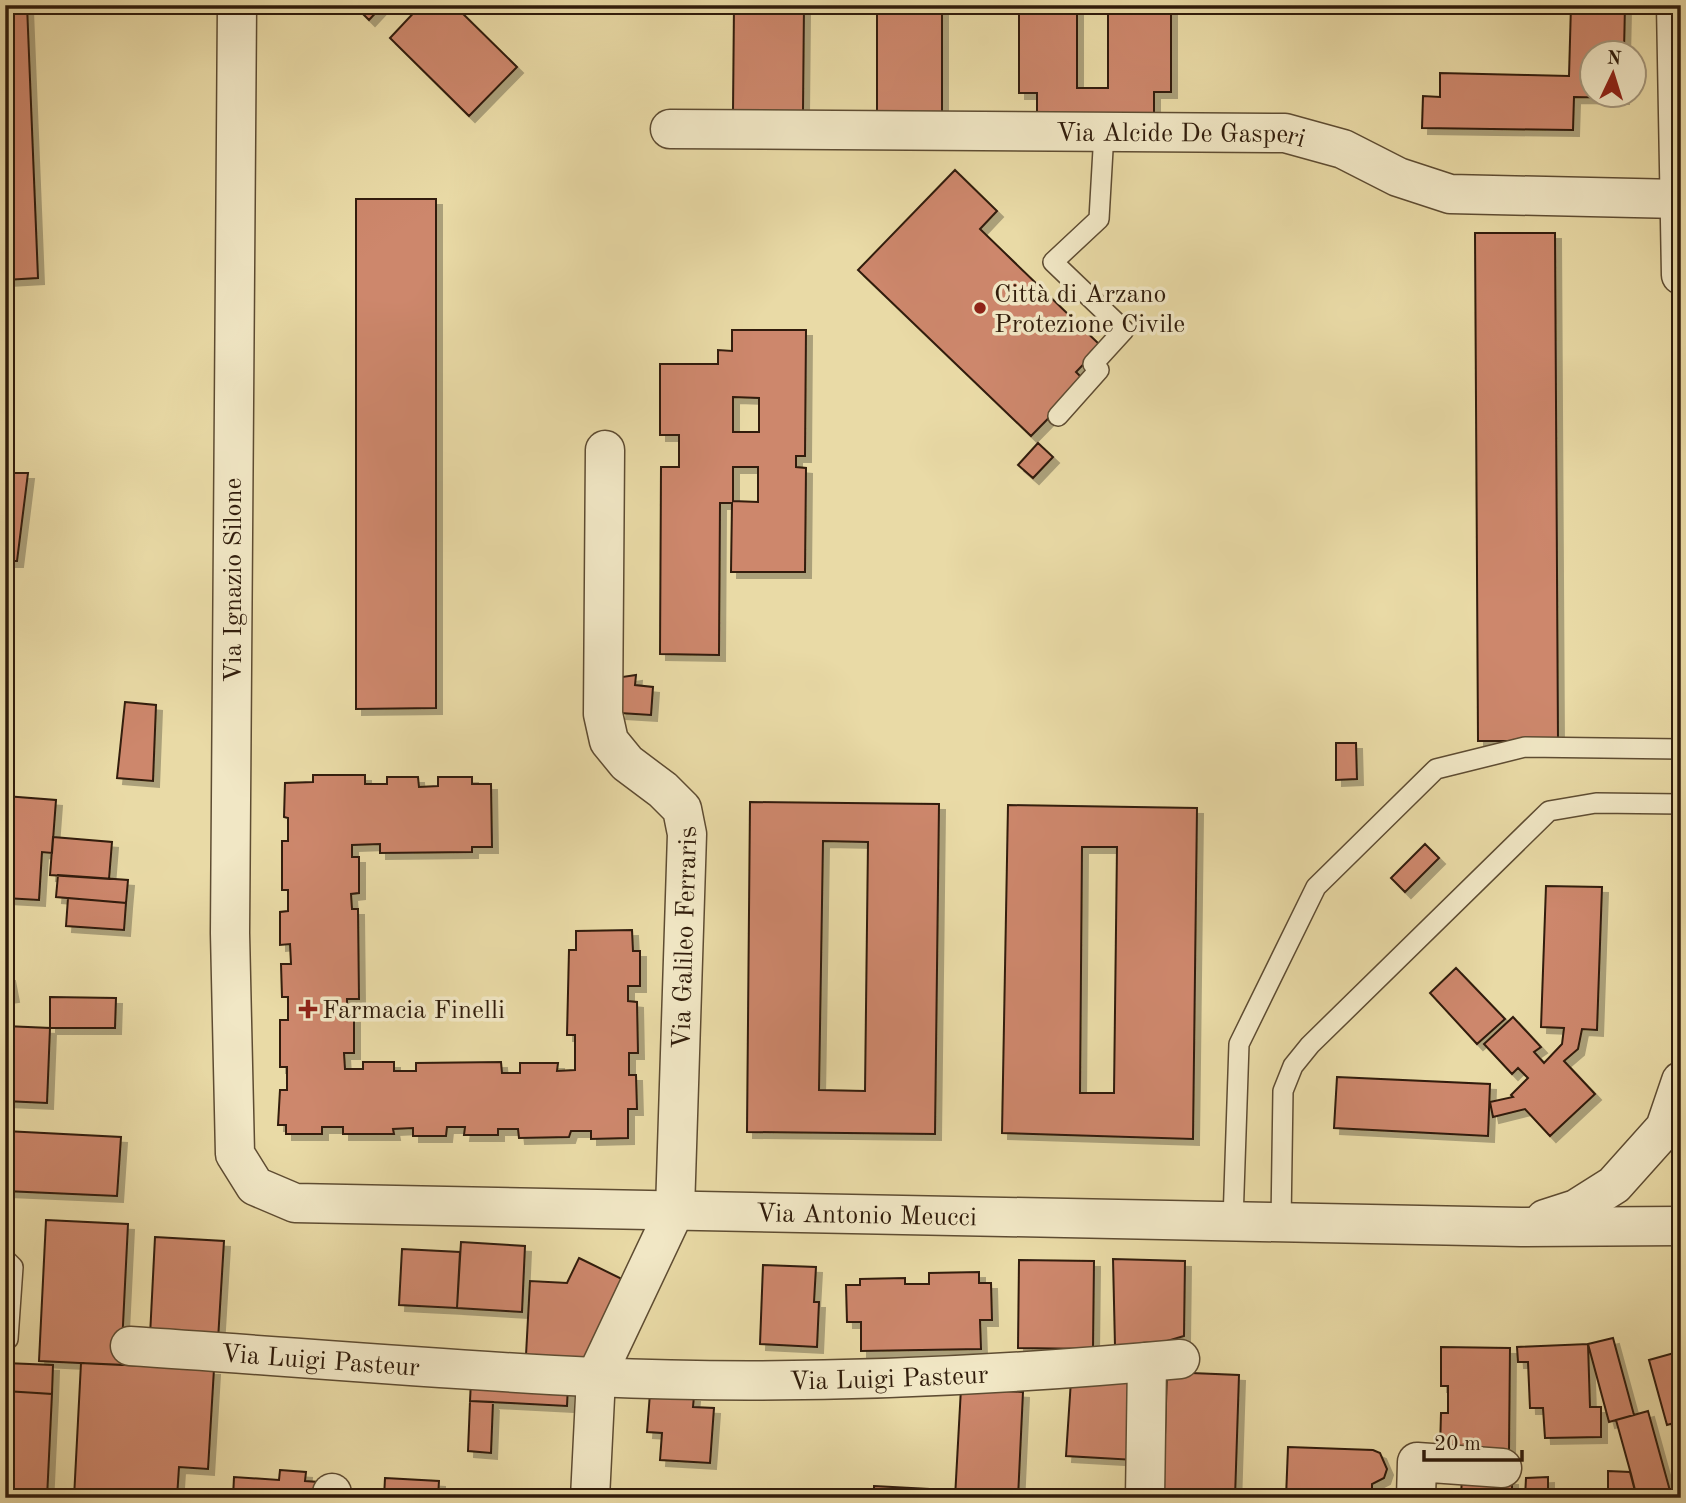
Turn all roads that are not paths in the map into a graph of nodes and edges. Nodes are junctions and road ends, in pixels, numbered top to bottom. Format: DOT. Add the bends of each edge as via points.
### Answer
graph roads {
  1 [pos="237,5"];
  2 [pos="1676,5"];
  3 [pos="670,129"];
  4 [pos="1104,132"];
  5 [pos="1679,199"];
  6 [pos="1681,275"];
  7 [pos="1058,416"];
  8 [pos="605,450"];
  9 [pos="1681,749"];
  10 [pos="1681,804"];
  11 [pos="1681,1081"];
  12 [pos="235,1154"];
  13 [pos="675,1210"];
  14 [pos="1233,1221"];
  15 [pos="1281,1222"];
  16 [pos="1681,1226"];
  17 [pos="1521,1227"];
  18 [pos="5,1259"];
  19 [pos="8,1339"];
  20 [pos="130,1346"];
  21 [pos="596,1377"];
  22 [pos="1502,1468"];
  23 [pos="590,1498"];
  24 [pos="1145,1498"];
  25 [pos="1416,1498"];
  1 -- 12 [label="street, Via Ignazio Silone" via="230,907"];
  2 -- 5 [label="street"];
  3 -- 4 [label="street, Via Alcide De Gasperi"];
  4 -- 5 [label="street, Via Alcide De Gasperi" via="1285,133 1343,149 1398,177 1450,194"];
  4 -- 7 [label="lane" via="1099,219 1053,262 1124,330 1093,364 1099,370"];
  5 -- 6 [label="street"];
  8 -- 13 [label="street, Via Galileo Ferraris" via="603,714 609,741 626,763 682,809 687,834"];
  9 -- 14 [label="lane" via="1525,747 1436,769 1316,887 1239,1044"];
  10 -- 15 [label="lane" via="1596,803 1549,811 1310,1045 1293,1066 1283,1091"];
  11 -- 17 [label="street" via="1665,1128 1614,1185 1576,1209"];
  12 -- 13 [label="street, Via Antonio Meucci" via="255,1186 295,1203"];
  13 -- 14 [label="street, Via Antonio Meucci"];
  13 -- 21 [label="street"];
  14 -- 15 [label="street, Via Antonio Meucci"];
  15 -- 17 [label="street, Via Antonio Meucci"];
  16 -- 17 [label="street"];
  18 -- 19 [label="lane" via="13,1267"];
  20 -- 21 [label="street, Via Luigi Pasteur"];
  21 -- 23 [label="street"];
  21 -- 24 [label="street, Via Luigi Pasteur" via="903,1380 1069,1371 1164,1360"];
  22 -- 25 [label="street" via="1417,1462"];
}
